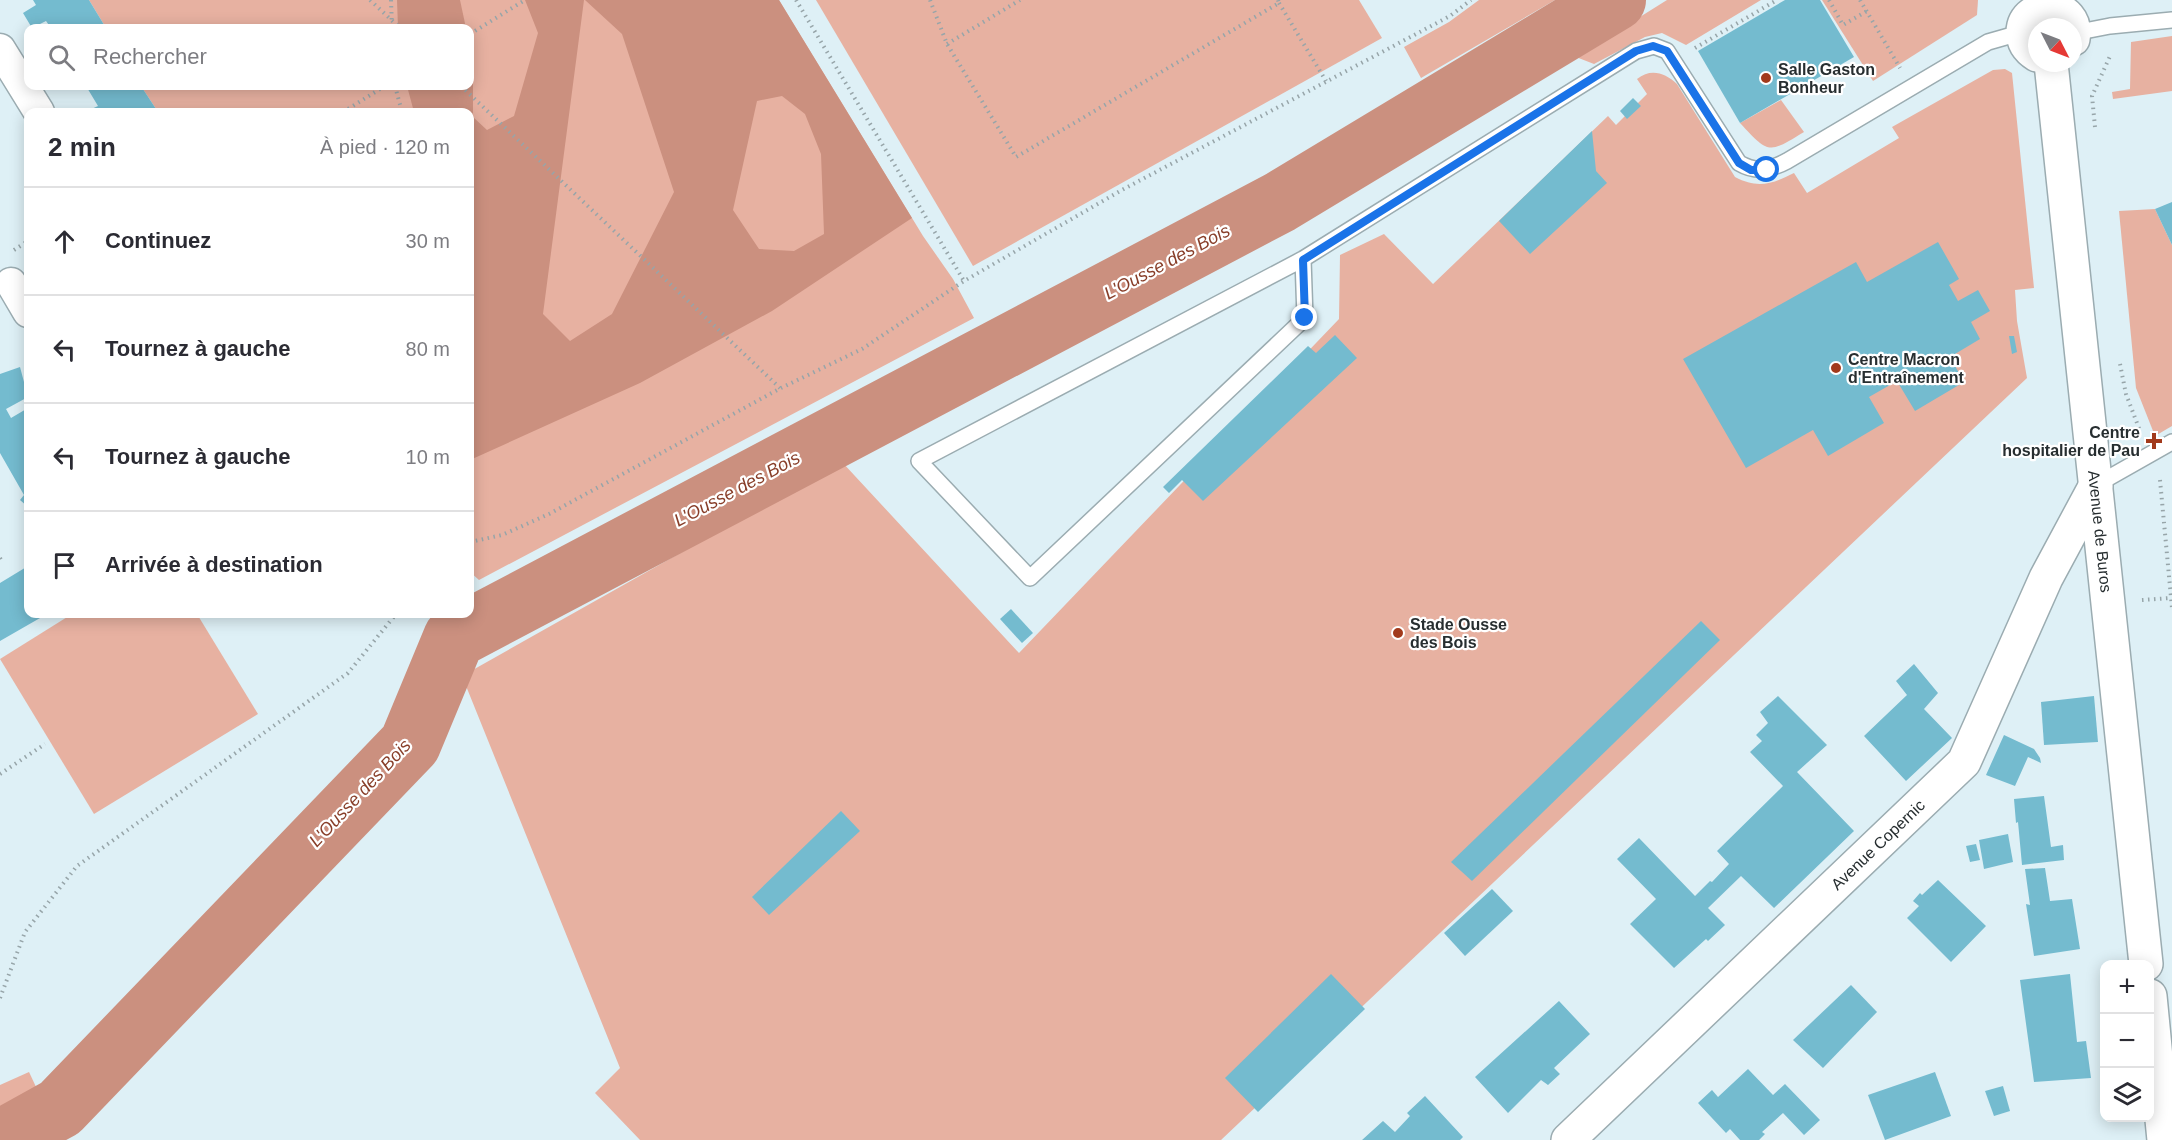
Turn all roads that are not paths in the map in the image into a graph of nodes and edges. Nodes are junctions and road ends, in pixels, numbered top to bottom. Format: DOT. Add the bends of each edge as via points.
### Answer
graph roads {
  1 [pos="2047,3"];
  2 [pos="2069,18"];
  3 [pos="2172,20"];
  4 [pos="2028,32"];
  5 [pos="2082,34"];
  6 [pos="2028,44"];
  7 [pos="0,49"];
  8 [pos="2052,72"];
  9 [pos="24,88"];
  10 [pos="25,90"];
  11 [pos="37,108"];
  12 [pos="1303,260"];
  13 [pos="13,282"];
  14 [pos="24,304"];
  15 [pos="2172,442"];
  16 [pos="2096,485"];
  17 [pos="2146,960"];
  18 [pos="2152,1014"];
  19 [pos="1568,1140"];
  20 [pos="2164,1140"];
  1 -- 2 [label="street"];
  1 -- 4 [label="street" via="2026,19"];
  3 -- 5 [label="lane" via="2110,26"];
  6 -- 12 [label="lane" via="1988,42 1767,170 1751,170 1739,163 1667,51 1653,46 1636,51"];
  7 -- 9 [label="street"];
  8 -- 16 [label="street, Avenue de Buros"];
  10 -- 11 [label="street"];
  12 -- 12 [label="lane" via="1251,287 919,461 1030,578 1305,318"];
  13 -- 14 [label="street"];
  15 -- 16 [label="lane"];
  16 -- 17 [label="street, Avenue de Buros"];
  16 -- 19 [label="street, Avenue Copernic" via="2046,578 1965,762"];
  18 -- 20 [label="street"];
}
